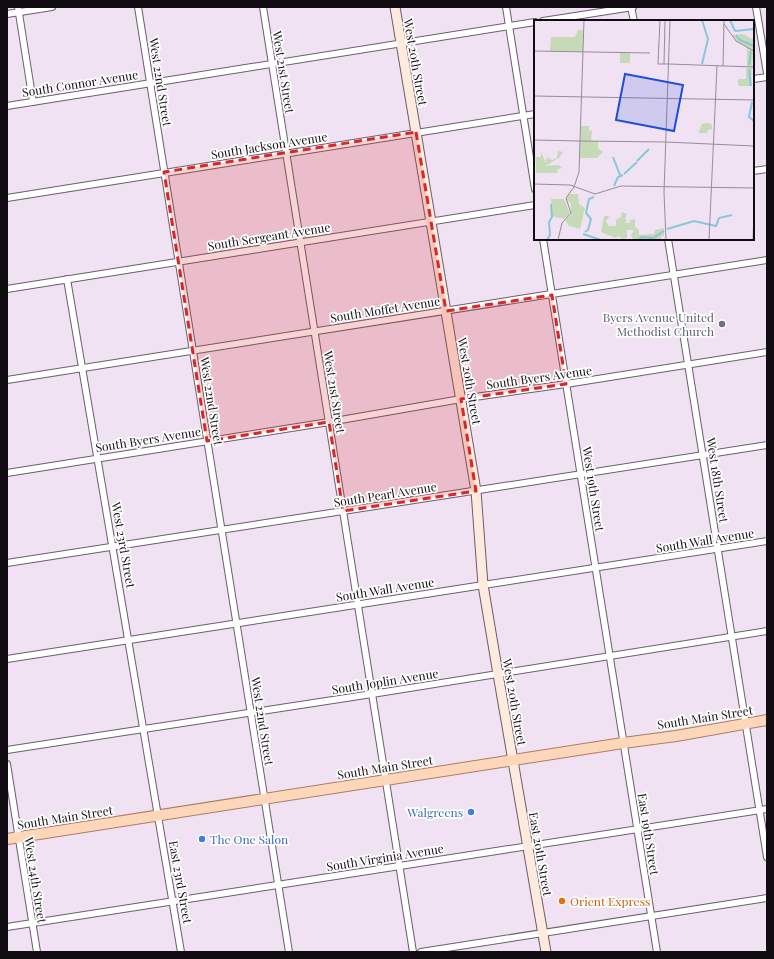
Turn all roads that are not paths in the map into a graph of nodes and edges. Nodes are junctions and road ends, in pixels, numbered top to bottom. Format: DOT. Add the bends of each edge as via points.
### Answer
graph roads {
  1 [pos="52,7"];
  2 [pos="138,7"];
  3 [pos="263,7"];
  4 [pos="395,7"];
  5 [pos="506,7"];
  6 [pos="632,7"];
  7 [pos="756,7"];
  8 [pos="18,10"];
  9 [pos="7,14"];
  10 [pos="549,20"];
  11 [pos="634,20"];
  12 [pos="534,22"];
  13 [pos="509,26"];
  14 [pos="401,43"];
  15 [pos="272,64"];
  16 [pos="767,73"];
  17 [pos="767,76"];
  18 [pos="754,79"];
  19 [pos="150,83"];
  20 [pos="33,102"];
  21 [pos="7,106"];
  22 [pos="534,114"];
  23 [pos="523,116"];
  24 [pos="416,132"];
  25 [pos="286,153"];
  26 [pos="767,169"];
  27 [pos="754,171"];
  28 [pos="164,172"];
  29 [pos="534,183"];
  30 [pos="7,198"];
  31 [pos="534,205"];
  32 [pos="431,222"];
  33 [pos="543,240"];
  34 [pos="668,240"];
  35 [pos="300,242"];
  36 [pos="767,260"];
  37 [pos="178,262"];
  38 [pos="674,275"];
  39 [pos="67,279"];
  40 [pos="7,289"];
  41 [pos="552,295"];
  42 [pos="446,311"];
  43 [pos="315,332"];
  44 [pos="193,351"];
  45 [pos="767,352"];
  46 [pos="688,365"];
  47 [pos="82,368"];
  48 [pos="7,380"];
  49 [pos="566,384"];
  50 [pos="461,399"];
  51 [pos="329,422"];
  52 [pos="207,441"];
  53 [pos="767,445"];
  54 [pos="703,455"];
  55 [pos="98,458"];
  56 [pos="7,473"];
  57 [pos="580,474"];
  58 [pos="476,491"];
  59 [pos="343,511"];
  60 [pos="221,530"];
  61 [pos="767,541"];
  62 [pos="113,547"];
  63 [pos="718,549"];
  64 [pos="7,563"];
  65 [pos="595,568"];
  66 [pos="484,585"];
  67 [pos="358,605"];
  68 [pos="236,624"];
  69 [pos="767,631"];
  70 [pos="731,637"];
  71 [pos="129,640"];
  72 [pos="609,656"];
  73 [pos="7,659"];
  74 [pos="498,674"];
  75 [pos="372,694"];
  76 [pos="250,713"];
  77 [pos="767,720"];
  78 [pos="746,724"];
  79 [pos="144,729"];
  80 [pos="623,743"];
  81 [pos="7,750"];
  82 [pos="513,760"];
  83 [pos="7,764"];
  84 [pos="386,780"];
  85 [pos="264,799"];
  86 [pos="767,809"];
  87 [pos="760,810"];
  88 [pos="158,816"];
  89 [pos="637,830"];
  90 [pos="18,837"];
  91 [pos="7,839"];
  92 [pos="528,847"];
  93 [pos="767,857"];
  94 [pos="400,867"];
  95 [pos="278,885"];
  96 [pos="767,898"];
  97 [pos="173,901"];
  98 [pos="651,916"];
  99 [pos="32,923"];
  100 [pos="7,927"];
  101 [pos="543,933"];
  102 [pos="37,952"];
  103 [pos="181,952"];
  104 [pos="289,952"];
  105 [pos="413,952"];
  106 [pos="421,952"];
  107 [pos="546,952"];
  108 [pos="657,952"];
  1 -- 8 [label="street"];
  2 -- 19 [label="street, West 22nd Street"];
  3 -- 15 [label="street, West 21st Street"];
  4 -- 14 [label="main road, West 20th Street"];
  5 -- 13 [label="street"];
  6 -- 10 [label="street"];
  6 -- 11 [label="street"];
  7 -- 16 [label="street"];
  8 -- 9 [label="street"];
  8 -- 20 [label="street"];
  12 -- 13 [label="street, South Connor Avenue"];
  13 -- 14 [label="street, South Connor Avenue"];
  13 -- 23 [label="street"];
  14 -- 15 [label="street, South Connor Avenue"];
  14 -- 24 [label="main road, West 20th Street"];
  15 -- 19 [label="street, South Connor Avenue"];
  15 -- 25 [label="street, West 21st Street"];
  17 -- 18 [label="street"];
  19 -- 20 [label="street, South Connor Avenue"];
  19 -- 28 [label="street, West 22nd Street"];
  20 -- 21 [label="street, South Connor Avenue"];
  22 -- 23 [label="street, South Jackson Avenue"];
  23 -- 24 [label="street, South Jackson Avenue"];
  23 -- 29 [label="street"];
  24 -- 25 [label="street, South Jackson Avenue"];
  24 -- 32 [label="main road, West 20th Street"];
  25 -- 28 [label="street, South Jackson Avenue"];
  25 -- 35 [label="street, West 21st Street"];
  26 -- 27 [label="street"];
  28 -- 30 [label="street, South Jackson Avenue"];
  28 -- 37 [label="street, West 22nd Street"];
  31 -- 32 [label="street, South Sergeant Avenue"];
  32 -- 35 [label="street, South Sergeant Avenue"];
  32 -- 42 [label="main road, West 20th Street"];
  33 -- 41 [label="street, West 19th Street"];
  34 -- 38 [label="street, West 18th Street"];
  35 -- 37 [label="street, South Sergeant Avenue"];
  35 -- 43 [label="street, West 21st Street"];
  36 -- 38 [label="street, South Moffet Avenue"];
  37 -- 39 [label="street, South Sergeant Avenue"];
  37 -- 44 [label="street, West 22nd Street"];
  38 -- 41 [label="street, South Moffet Avenue"];
  38 -- 46 [label="street, West 18th Street"];
  39 -- 40 [label="street, South Sergeant Avenue"];
  39 -- 47 [label="street, West 23rd Street"];
  41 -- 42 [label="street, South Moffet Avenue"];
  41 -- 49 [label="street, West 19th Street"];
  42 -- 43 [label="street, South Moffet Avenue"];
  42 -- 50 [label="main road, West 20th Street"];
  43 -- 44 [label="street, South Moffet Avenue"];
  43 -- 51 [label="street, West 21st Street"];
  44 -- 47 [label="street, South Moffet Avenue"];
  44 -- 52 [label="street, West 22nd Street"];
  45 -- 46 [label="street, South Byers Avenue"];
  46 -- 49 [label="street, South Byers Avenue"];
  46 -- 54 [label="street, West 18th Street"];
  47 -- 48 [label="street, South Moffet Avenue"];
  47 -- 55 [label="street, West 23rd Street"];
  49 -- 50 [label="street, South Byers Avenue"];
  49 -- 57 [label="street, West 19th Street"];
  50 -- 51 [label="street, South Byers Avenue"];
  50 -- 58 [label="main road, West 20th Street"];
  51 -- 52 [label="street, South Byers Avenue"];
  51 -- 59 [label="street, West 21st Street"];
  52 -- 55 [label="street, South Byers Avenue"];
  52 -- 60 [label="street, West 22nd Street"];
  53 -- 54 [label="street, South Pearl Avenue"];
  54 -- 57 [label="street, South Pearl Avenue"];
  54 -- 63 [label="street, West 18th Street"];
  55 -- 56 [label="street, South Byers Avenue"];
  55 -- 62 [label="street, West 23rd Street"];
  57 -- 58 [label="street, South Pearl Avenue"];
  57 -- 65 [label="street, West 19th Street"];
  58 -- 59 [label="street, South Pearl Avenue"];
  58 -- 66 [label="main road, West 20th Street"];
  59 -- 60 [label="street, South Pearl Avenue"];
  59 -- 67 [label="street, West 21st Street"];
  60 -- 62 [label="street, South Pearl Avenue"];
  60 -- 68 [label="street, West 22nd Street"];
  61 -- 63 [label="street, South Wall Avenue"];
  62 -- 64 [label="street, South Pearl Avenue"];
  62 -- 71 [label="street, West 23rd Street"];
  63 -- 65 [label="street, South Wall Avenue"];
  63 -- 70 [label="street, West 18th Street"];
  65 -- 66 [label="street, South Wall Avenue"];
  65 -- 72 [label="street, West 19th Street"];
  66 -- 67 [label="street, South Wall Avenue"];
  66 -- 74 [label="main road, West 20th Street"];
  67 -- 68 [label="street, South Wall Avenue"];
  67 -- 75 [label="street, West 21st Street"];
  68 -- 71 [label="street, South Wall Avenue"];
  68 -- 76 [label="street, West 22nd Street"];
  69 -- 70 [label="street, South Joplin Avenue"];
  70 -- 72 [label="street, South Joplin Avenue"];
  70 -- 78 [label="street, West 18th Street"];
  71 -- 73 [label="street, South Wall Avenue"];
  71 -- 79 [label="street, West 23rd Street"];
  72 -- 74 [label="street, South Joplin Avenue"];
  72 -- 80 [label="street, West 19th Street"];
  74 -- 75 [label="street, South Joplin Avenue"];
  74 -- 82 [label="main road, West 20th Street"];
  75 -- 76 [label="street, South Joplin Avenue"];
  75 -- 84 [label="street, West 21st Street"];
  76 -- 79 [label="street, South Joplin Avenue"];
  76 -- 85 [label="street, West 22nd Street"];
  77 -- 78 [label="main road, South Main Street"];
  78 -- 80 [label="main road, South Main Street"];
  78 -- 87 [label="street, West 18th Street"];
  79 -- 81 [label="street, South Joplin Avenue"];
  79 -- 88 [label="street, West 23rd Street"];
  80 -- 82 [label="main road, South Main Street"];
  80 -- 89 [label="street, East 19th Street"];
  82 -- 84 [label="main road, South Main Street"];
  82 -- 92 [label="main road, East 20th Street"];
  83 -- 90 [label="street, West 24th Street"];
  84 -- 85 [label="main road, South Main Street"];
  84 -- 94 [label="street, West 21st Street"];
  85 -- 88 [label="main road, South Main Street"];
  85 -- 95 [label="street, West 22nd Street"];
  86 -- 87 [label="street, South Virginia Avenue"];
  87 -- 89 [label="street, South Virginia Avenue"];
  87 -- 93 [label="street, West 18th Street"];
  88 -- 90 [label="main road, South Main Street"];
  88 -- 97 [label="street, East 23rd Street"];
  89 -- 92 [label="street, South Virginia Avenue"];
  89 -- 98 [label="street, East 19th Street"];
  90 -- 91 [label="main road, South Main Street"];
  90 -- 99 [label="street, West 24th Street"];
  92 -- 94 [label="street, South Virginia Avenue"];
  92 -- 101 [label="main road, East 20th Street"];
  94 -- 95 [label="street, South Virginia Avenue"];
  94 -- 105 [label="street, West 21st Street"];
  95 -- 97 [label="street, South Virginia Avenue"];
  95 -- 104 [label="street, West 22nd Street"];
  96 -- 98 [label="street"];
  97 -- 99 [label="street, South Virginia Avenue"];
  97 -- 103 [label="street, East 23rd Street"];
  98 -- 101 [label="street"];
  98 -- 108 [label="street, East 19th Street"];
  99 -- 100 [label="street, South Virginia Avenue"];
  99 -- 102 [label="street, West 24th Street"];
  101 -- 106 [label="street"];
  101 -- 107 [label="main road, East 20th Street"];
}
